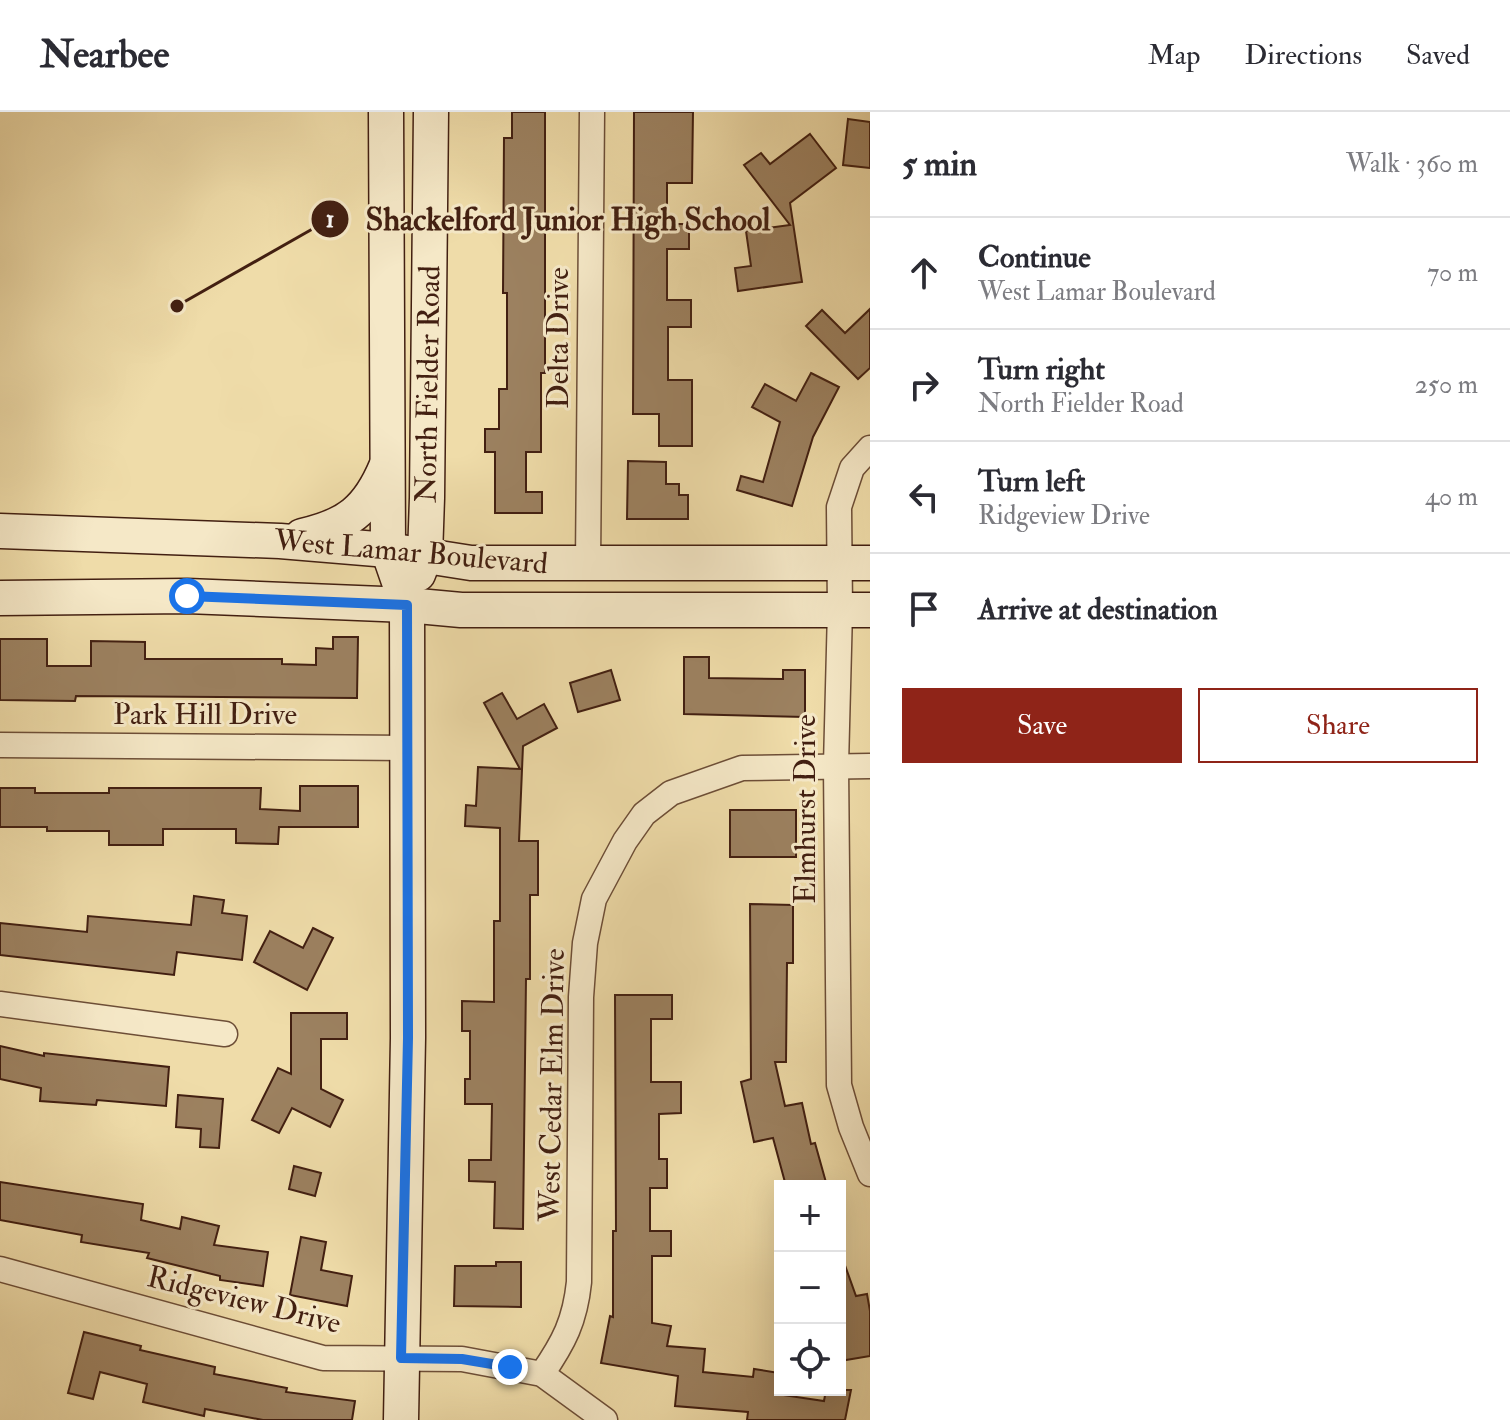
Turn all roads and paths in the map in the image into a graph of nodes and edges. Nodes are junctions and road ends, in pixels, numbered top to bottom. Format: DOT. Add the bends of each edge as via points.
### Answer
graph roads {
  1 [pos="386,112"];
  2 [pos="431,112"];
  3 [pos="592,112"];
  4 [pos="870,448"];
  5 [pos="388,463"];
  6 [pos="0,531"];
  7 [pos="280,541"];
  8 [pos="388,550"];
  9 [pos="425,556"];
  10 [pos="855,563"];
  11 [pos="588,564"];
  12 [pos="0,598"];
  13 [pos="407,605"];
  14 [pos="855,610"];
  15 [pos="0,745"];
  16 [pos="409,748"];
  17 [pos="836,765"];
  18 [pos="870,766"];
  19 [pos="0,1004"];
  20 [pos="225,1034"];
  21 [pos="870,1174"];
  22 [pos="0,1269"];
  23 [pos="401,1358"];
  24 [pos="542,1374"];
  25 [pos="401,1420"];
  26 [pos="605,1420"];
  1 -- 5 [label="main road, North Fielder Road"];
  2 -- 9 [label="main road, North Fielder Road"];
  3 -- 11 [label="street, Delta Drive"];
  4 -- 10 [label="street, Elmhurst Drive" via="852,468 839,507"];
  5 -- 7 [label="main road" via="370,497 344,522"];
  5 -- 8 [label="main road, North Fielder Road"];
  6 -- 7 [label="main road, West Lamar Boulevard"];
  7 -- 8 [label="main road, West Lamar Boulevard"];
  8 -- 9 [label="main road, West Lamar Boulevard"];
  8 -- 13 [label="main road, North Fielder Road"];
  9 -- 11 [label="main road, West Lamar Boulevard" via="471,563"];
  9 -- 13 [label="main road, North Fielder Road"];
  10 -- 11 [label="main road, West Lamar Boulevard"];
  10 -- 14 [label="street, Elmhurst Drive"];
  12 -- 13 [label="main road, West Lamar Boulevard" via="187,596"];
  13 -- 14 [label="main road, West Lamar Boulevard" via="477,610"];
  13 -- 16 [label="main road, North Fielder Road"];
  14 -- 17 [label="street, Elmhurst Drive"];
  15 -- 16 [label="street, Park Hill Drive"];
  16 -- 23 [label="main road, North Fielder Road"];
  17 -- 18 [label="street, West Cedar Elm Drive"];
  17 -- 21 [label="street, Elmhurst Drive" via="839,1085"];
  17 -- 24 [label="street, West Cedar Elm Drive" via="742,768 671,793 644,814 594,899 581,997 576,1311 565,1341"];
  19 -- 20 [label="street"];
  22 -- 23 [label="street, Ridgeview Drive" via="323,1358"];
  23 -- 24 [label="street, Ridgeview Drive" via="462,1359"];
  23 -- 25 [label="main road, North Fielder Road"];
  24 -- 26 [label="street, Ridgeview Drive"];
}
